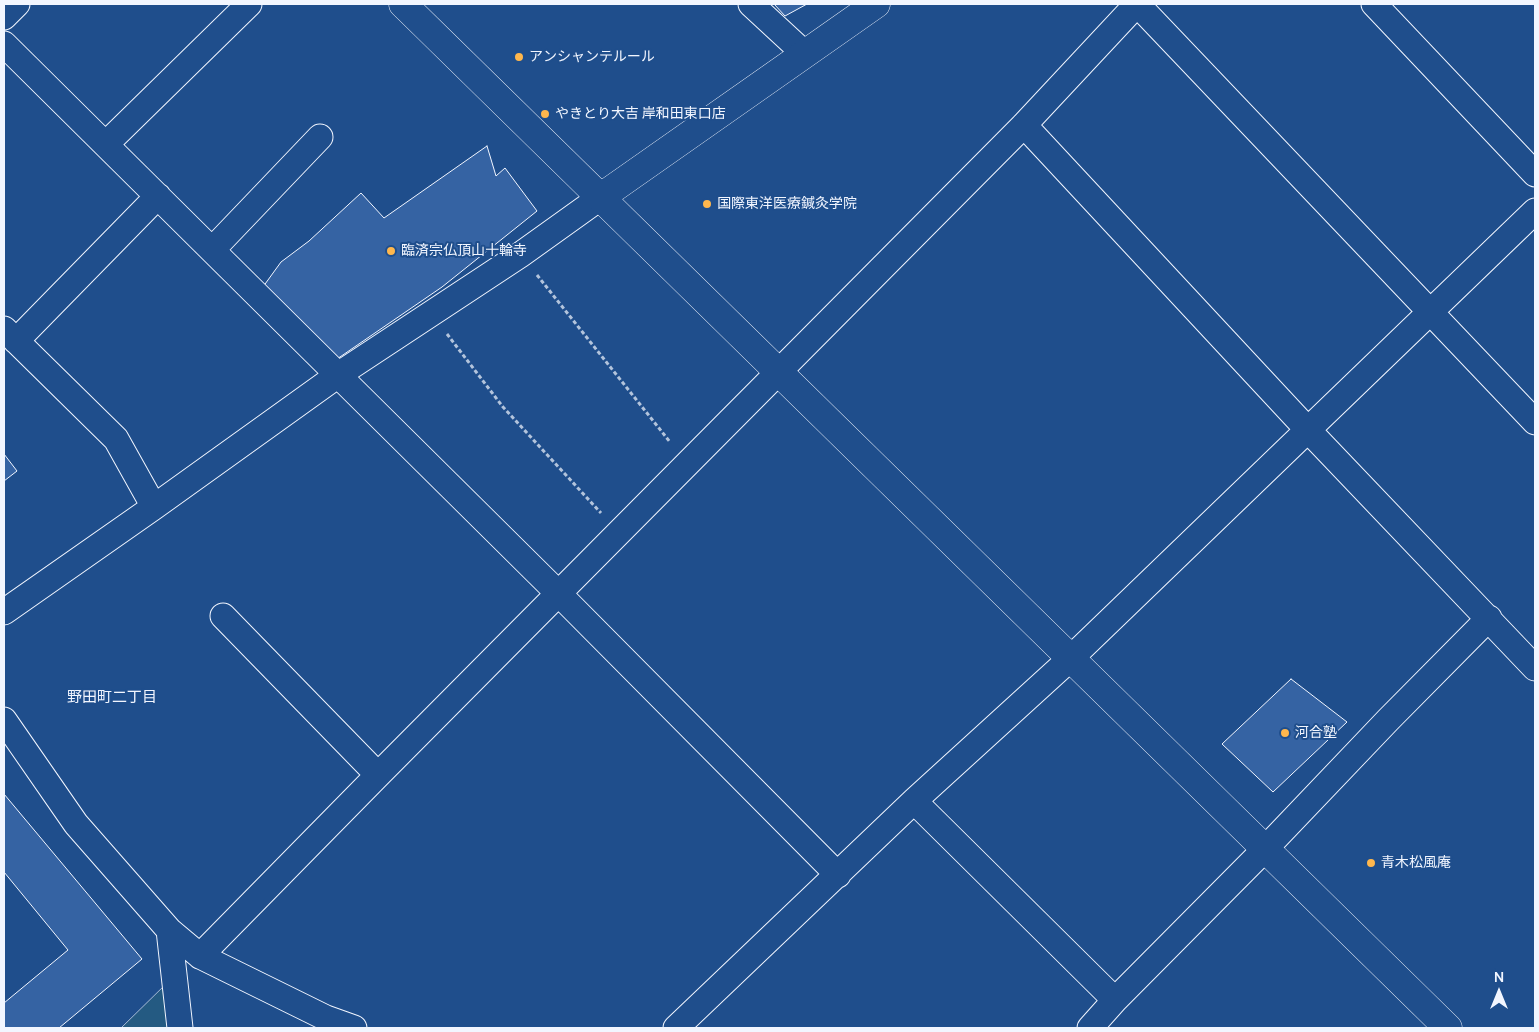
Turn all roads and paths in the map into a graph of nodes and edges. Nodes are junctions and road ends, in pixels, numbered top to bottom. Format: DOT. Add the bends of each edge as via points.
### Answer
graph roads {
  1 [pos="17,4"];
  2 [pos="249,4"];
  3 [pos="403,4"];
  4 [pos="751,4"];
  5 [pos="876,4"];
  6 [pos="1137,4"];
  7 [pos="1374,4"];
  8 [pos="4,17"];
  9 [pos="4,44"];
  10 [pos="806,54"];
  11 [pos="1024,125"];
  12 [pos="320,137"];
  13 [pos="106,144"];
  14 [pos="1535,174"];
  15 [pos="158,196"];
  16 [pos="601,197"];
  17 [pos="1535,211"];
  18 [pos="212,250"];
  19 [pos="520,255"];
  20 [pos="1430,313"];
  21 [pos="432,314"];
  22 [pos="10,335"];
  23 [pos="778,371"];
  24 [pos="338,375"];
  25 [pos="1535,422"];
  26 [pos="1308,430"];
  27 [pos="688,464"];
  28 [pos="154,507"];
  29 [pos="619,532"];
  30 [pos="558,593"];
  31 [pos="4,612"];
  32 [pos="223,616"];
  33 [pos="1489,618"];
  34 [pos="1070,658"];
  35 [pos="1535,668"];
  36 [pos="4,720"];
  37 [pos="378,775"];
  38 [pos="914,801"];
  39 [pos="1265,849"];
  40 [pos="838,875"];
  41 [pos="168,930"];
  42 [pos="200,956"];
  43 [pos="1116,1000"];
  44 [pos="180,1028"];
  45 [pos="354,1028"];
  46 [pos="676,1028"];
  47 [pos="1090,1028"];
  48 [pos="1448,1028"];
  1 -- 8 [label="street"];
  2 -- 13 [label="street"];
  3 -- 16 [label="street"];
  4 -- 10 [label="street"];
  5 -- 10 [label="street"];
  6 -- 11 [label="street"];
  6 -- 20 [label="street"];
  7 -- 14 [label="street"];
  9 -- 13 [label="street"];
  10 -- 16 [label="street"];
  11 -- 23 [label="street"];
  11 -- 26 [label="street"];
  12 -- 18 [label="street"];
  13 -- 15 [label="street"];
  15 -- 18 [label="street"];
  15 -- 22 [label="street"];
  16 -- 19 [label="street"];
  16 -- 23 [label="street"];
  17 -- 20 [label="street"];
  18 -- 24 [label="street"];
  19 -- 21 [label="street"];
  19 -- 27 [label="path"];
  20 -- 25 [label="street"];
  20 -- 26 [label="street"];
  21 -- 24 [label="street"];
  21 -- 29 [label="path" via="503,407"];
  22 -- 28 [label="street" via="116,439"];
  23 -- 27 [label="street"];
  23 -- 34 [label="street"];
  24 -- 28 [label="street"];
  24 -- 30 [label="street"];
  26 -- 33 [label="street"];
  26 -- 34 [label="street"];
  27 -- 29 [label="street"];
  28 -- 31 [label="street"];
  29 -- 30 [label="street"];
  30 -- 37 [label="street"];
  30 -- 40 [label="street"];
  32 -- 37 [label="street"];
  33 -- 35 [label="street"];
  33 -- 39 [label="street"];
  34 -- 38 [label="street"];
  34 -- 39 [label="street"];
  36 -- 41 [label="street" via="76,824"];
  37 -- 42 [label="street"];
  38 -- 40 [label="street"];
  38 -- 43 [label="street"];
  39 -- 43 [label="street"];
  39 -- 48 [label="street"];
  40 -- 46 [label="street"];
  41 -- 42 [label="street"];
  41 -- 44 [label="street"];
  42 -- 45 [label="street" via="326,1018"];
  43 -- 47 [label="street"];
}
